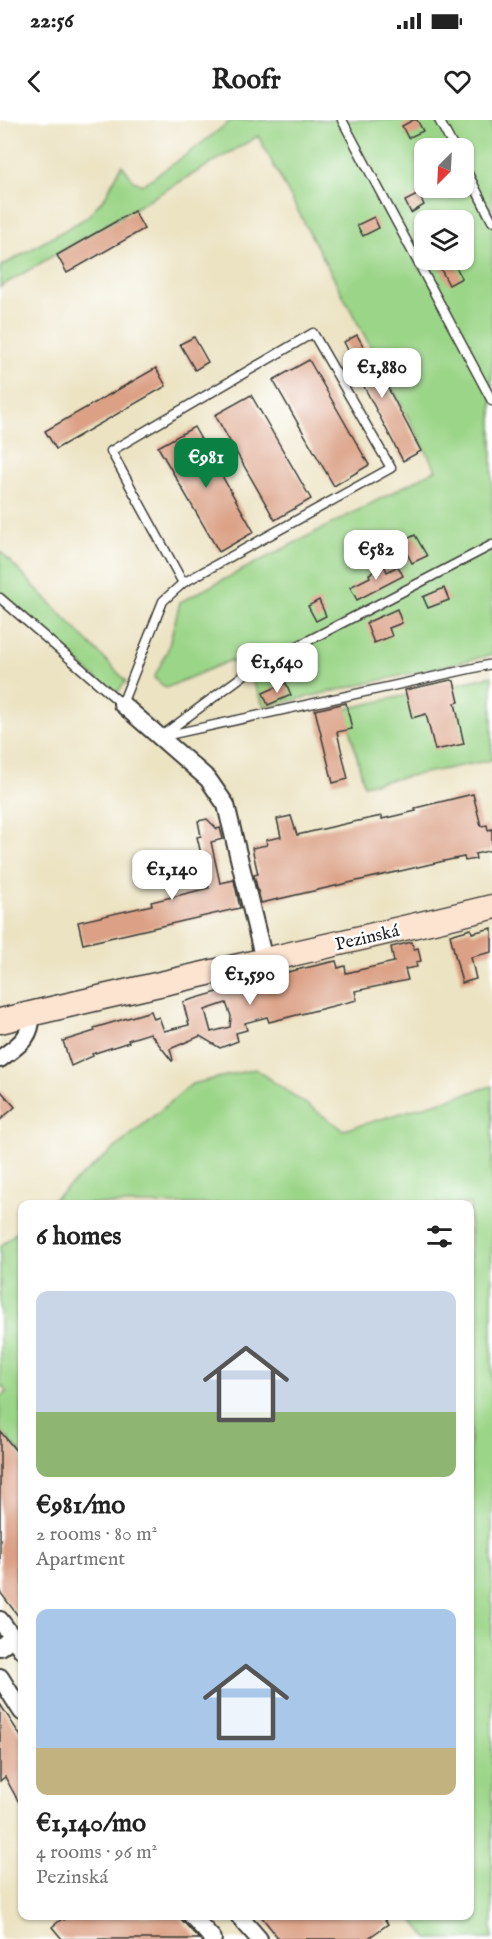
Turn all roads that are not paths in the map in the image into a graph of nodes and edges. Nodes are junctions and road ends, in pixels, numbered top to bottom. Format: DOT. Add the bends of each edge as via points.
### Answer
graph roads {
  1 [pos="342,120"];
  2 [pos="439,120"];
  3 [pos="449,138"];
  4 [pos="474,186"];
  5 [pos="492,221"];
  6 [pos="492,401"];
  7 [pos="492,546"];
  8 [pos="183,584"];
  9 [pos="0,598"];
  10 [pos="492,664"];
  11 [pos="122,704"];
  12 [pos="159,738"];
  13 [pos="492,907"];
  14 [pos="264,960"];
  15 [pos="31,1013"];
  16 [pos="0,1021"];
  17 [pos="0,1059"];
  18 [pos="0,1620"];
  19 [pos="12,1645"];
  20 [pos="0,1677"];
  21 [pos="18,1706"];
  22 [pos="196,1920"];
  23 [pos="242,1920"];
  24 [pos="213,1939"];
  25 [pos="259,1939"];
  1 -- 6 [label="lane"];
  2 -- 3 [label="lane"];
  4 -- 5 [label="lane"];
  7 -- 12 [label="lane" via="248,672"];
  8 -- 8 [label="lane" via="391,468 313,333 111,451"];
  8 -- 11 [label="lane" via="163,601"];
  9 -- 11 [label="lane"];
  10 -- 12 [label="lane"];
  11 -- 12 [label="street"];
  12 -- 14 [label="street" via="208,779 226,805"];
  13 -- 14 [label="main road, Pezinská"];
  14 -- 15 [label="main road, Pezinská"];
  15 -- 16 [label="main road, Pezinská"];
  15 -- 17 [label="street" via="30,1032"];
  18 -- 19 [label="street"];
  20 -- 21 [label="street"];
  22 -- 24 [label="street"];
  23 -- 25 [label="street"];
}
